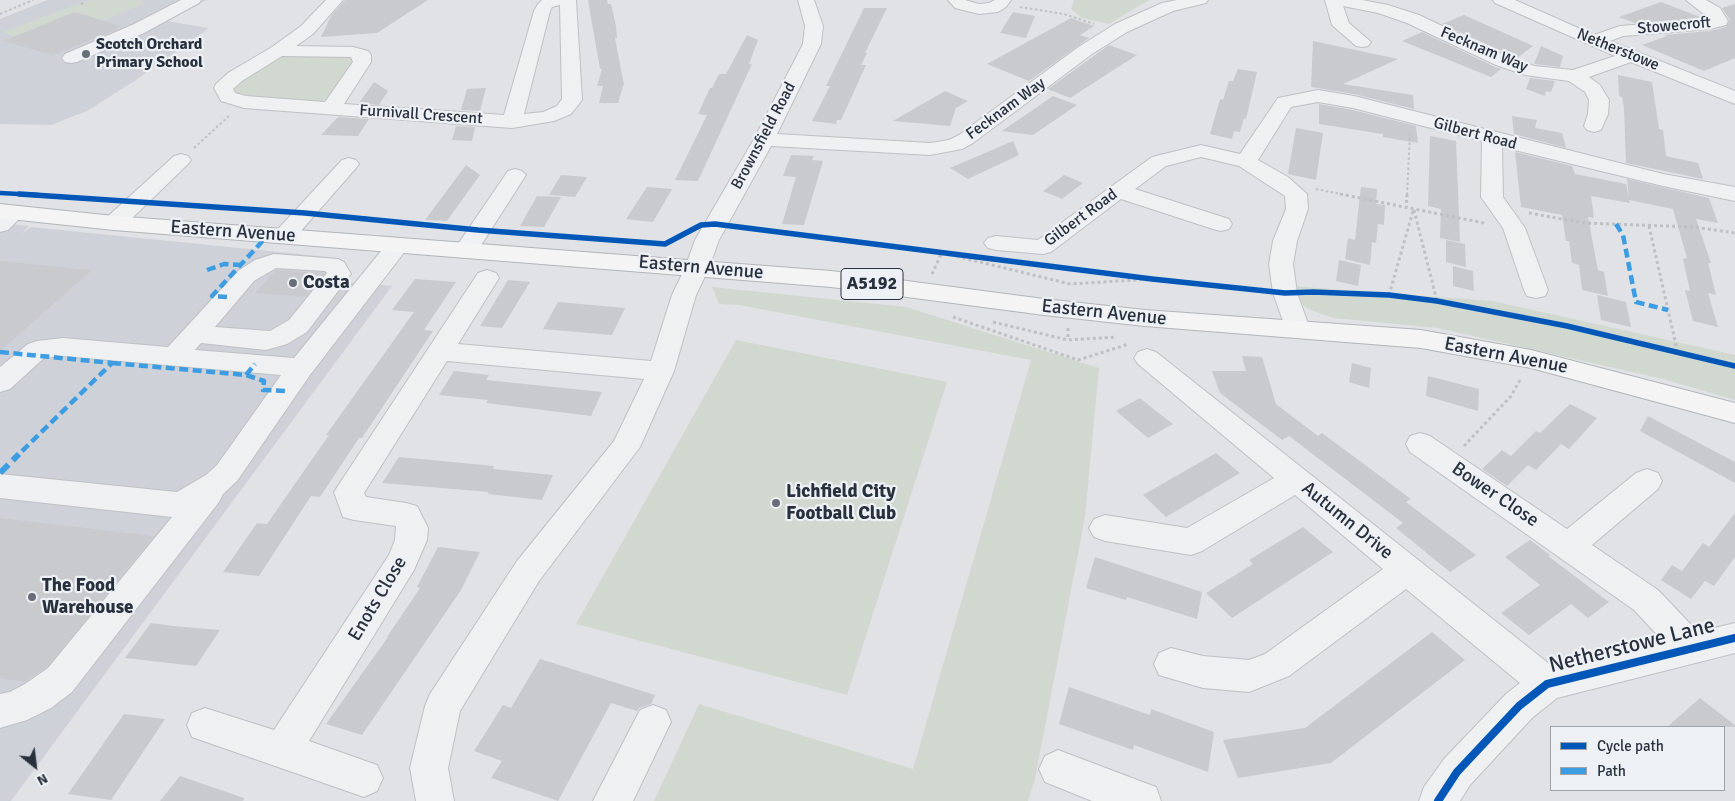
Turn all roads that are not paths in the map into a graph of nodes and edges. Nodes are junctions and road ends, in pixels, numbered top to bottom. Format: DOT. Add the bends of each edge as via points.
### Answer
graph roads {
  1 [pos="193,0"];
  2 [pos="335,0"];
  3 [pos="558,0"];
  4 [pos="568,0"];
  5 [pos="806,0"];
  6 [pos="956,0"];
  7 [pos="1200,0"];
  8 [pos="1335,0"];
  9 [pos="1501,0"];
  10 [pos="1694,0"];
  11 [pos="1002,2"];
  12 [pos="1728,23"];
  13 [pos="1594,41"];
  14 [pos="1362,42"];
  15 [pos="278,51"];
  16 [pos="1631,56"];
  17 [pos="71,58"];
  18 [pos="1574,76"];
  19 [pos="1735,98"];
  20 [pos="331,108"];
  21 [pos="512,122"];
  22 [pos="1595,126"];
  23 [pos="1492,138"];
  24 [pos="764,139"];
  25 [pos="181,160"];
  26 [pos="1246,162"];
  27 [pos="349,164"];
  28 [pos="515,175"];
  29 [pos="1118,191"];
  30 [pos="1735,194"];
  31 [pos="5,217"];
  32 [pos="114,223"];
  33 [pos="1221,224"];
  34 [pos="284,235"];
  35 [pos="996,243"];
  36 [pos="398,245"];
  37 [pos="466,250"];
  38 [pos="697,268"];
  39 [pos="487,278"];
  40 [pos="1536,290"];
  41 [pos="1297,329"];
  42 [pos="194,334"];
  43 [pos="1142,350"];
  44 [pos="440,351"];
  45 [pos="173,358"];
  46 [pos="301,368"];
  47 [pos="661,371"];
  48 [pos="0,382"];
  49 [pos="1735,413"];
  50 [pos="1420,444"];
  51 [pos="1296,480"];
  52 [pos="1647,481"];
  53 [pos="217,483"];
  54 [pos="0,486"];
  55 [pos="1106,528"];
  56 [pos="1569,546"];
  57 [pos="1407,570"];
  58 [pos="1735,638"];
  59 [pos="1692,649"];
  60 [pos="1171,664"];
  61 [pos="1547,684"];
  62 [pos="0,711"];
  63 [pos="653,722"];
  64 [pos="205,726"];
  65 [pos="282,751"];
  66 [pos="1058,769"];
  67 [pos="364,778"];
  68 [pos="435,801"];
  69 [pos="612,801"];
  70 [pos="1142,801"];
  71 [pos="1438,801"];
  1 -- 17 [label="street" via="138,29"];
  2 -- 15 [label="street, Furnivall Crescent" via="307,30"];
  3 -- 21 [label="street" via="546,4 542,11"];
  4 -- 21 [label="street, Furnivall Crescent" via="572,100 564,110 547,117"];
  5 -- 24 [label="street, Brownsfield Road" via="814,26 812,44"];
  6 -- 11 [label="street" via="968,8 992,8"];
  7 -- 24 [label="street, Fecknam Way" via="1168,7 1116,31 966,139 949,147 930,150"];
  8 -- 14 [label="street, Fecknam Way" via="1342,25"];
  8 -- 18 [label="street, Fecknam Way" via="1413,19 1502,61 1531,71"];
  9 -- 13 [label="street, Netherstowe"];
  10 -- 12 [label="street, Stowecroft"];
  12 -- 13 [label="street, Stowecroft" via="1620,31"];
  13 -- 16 [label="street, Netherstowe"];
  15 -- 20 [label="street, Furnivall Crescent" via="353,52 362,56 362,62"];
  15 -- 20 [label="street, Furnivall Crescent" via="234,77 223,88 228,97 244,102"];
  16 -- 18 [label="street, Fecknam Way"];
  16 -- 19 [label="street, Netherstowe"];
  18 -- 22 [label="street" via="1593,89 1599,100"];
  20 -- 21 [label="street, Furnivall Crescent"];
  23 -- 26 [label="street, Gilbert Road" via="1354,102 1318,96 1286,102"];
  23 -- 30 [label="street, Gilbert Road" via="1663,180"];
  23 -- 40 [label="street" via="1492,197 1514,228"];
  24 -- 38 [label="street, Brownsfield Road" via="715,224"];
  25 -- 32 [label="street"];
  26 -- 29 [label="street, Gilbert Road" via="1201,151 1192,153 1159,161"];
  26 -- 41 [label="street, Gilbert Road" via="1296,194 1297,209 1284,241 1281,264 1285,293"];
  27 -- 34 [label="street"];
  28 -- 37 [label="street"];
  29 -- 33 [label="street"];
  29 -- 35 [label="street, Gilbert Road" via="1043,248"];
  31 -- 32 [label="highway, Eastern Avenue / A5192"];
  32 -- 34 [label="highway, Eastern Avenue / A5192"];
  34 -- 36 [label="highway, Eastern Avenue / A5192"];
  36 -- 37 [label="highway, Eastern Avenue / A5192"];
  36 -- 46 [label="street"];
  37 -- 38 [label="highway, Eastern Avenue / A5192"];
  38 -- 41 [label="highway, Eastern Avenue / A5192" via="831,279 1145,318"];
  38 -- 47 [label="street, Brownsfield Road" via="684,294"];
  39 -- 44 [label="street, Enots Close"];
  41 -- 49 [label="highway, Eastern Avenue / A5192" via="1421,339 1531,359"];
  42 -- 42 [label="street" via="246,276 263,265 274,261 330,264 339,274 298,326 278,338 266,341"];
  42 -- 45 [label="street"];
  43 -- 51 [label="street, Autumn Drive"];
  44 -- 47 [label="street"];
  44 -- 65 [label="street, Enots Close" via="349,492 354,508 406,515 412,528 403,561"];
  45 -- 46 [label="street"];
  45 -- 48 [label="street" via="63,347 40,349"];
  46 -- 53 [label="street"];
  47 -- 68 [label="street, Brownsfield Road" via="626,447 528,571 443,706 429,768"];
  50 -- 56 [label="street, Bower Close"];
  51 -- 55 [label="street" via="1191,542"];
  51 -- 57 [label="street, Autumn Drive"];
  52 -- 56 [label="street"];
  53 -- 54 [label="street" via="182,504 168,505"];
  53 -- 62 [label="street" via="60,680 38,696"];
  56 -- 59 [label="street, Bower Close" via="1646,600"];
  57 -- 60 [label="street" via="1278,666 1249,676 1203,672"];
  57 -- 61 [label="street, Autumn Drive"];
  58 -- 59 [label="street, Netherstowe Lane"];
  59 -- 61 [label="street, Netherstowe Lane"];
  61 -- 71 [label="street, Netherstowe Lane" via="1519,706 1464,764"];
  63 -- 69 [label="street"];
  64 -- 65 [label="street"];
  65 -- 67 [label="street"];
  66 -- 70 [label="street"];
}
